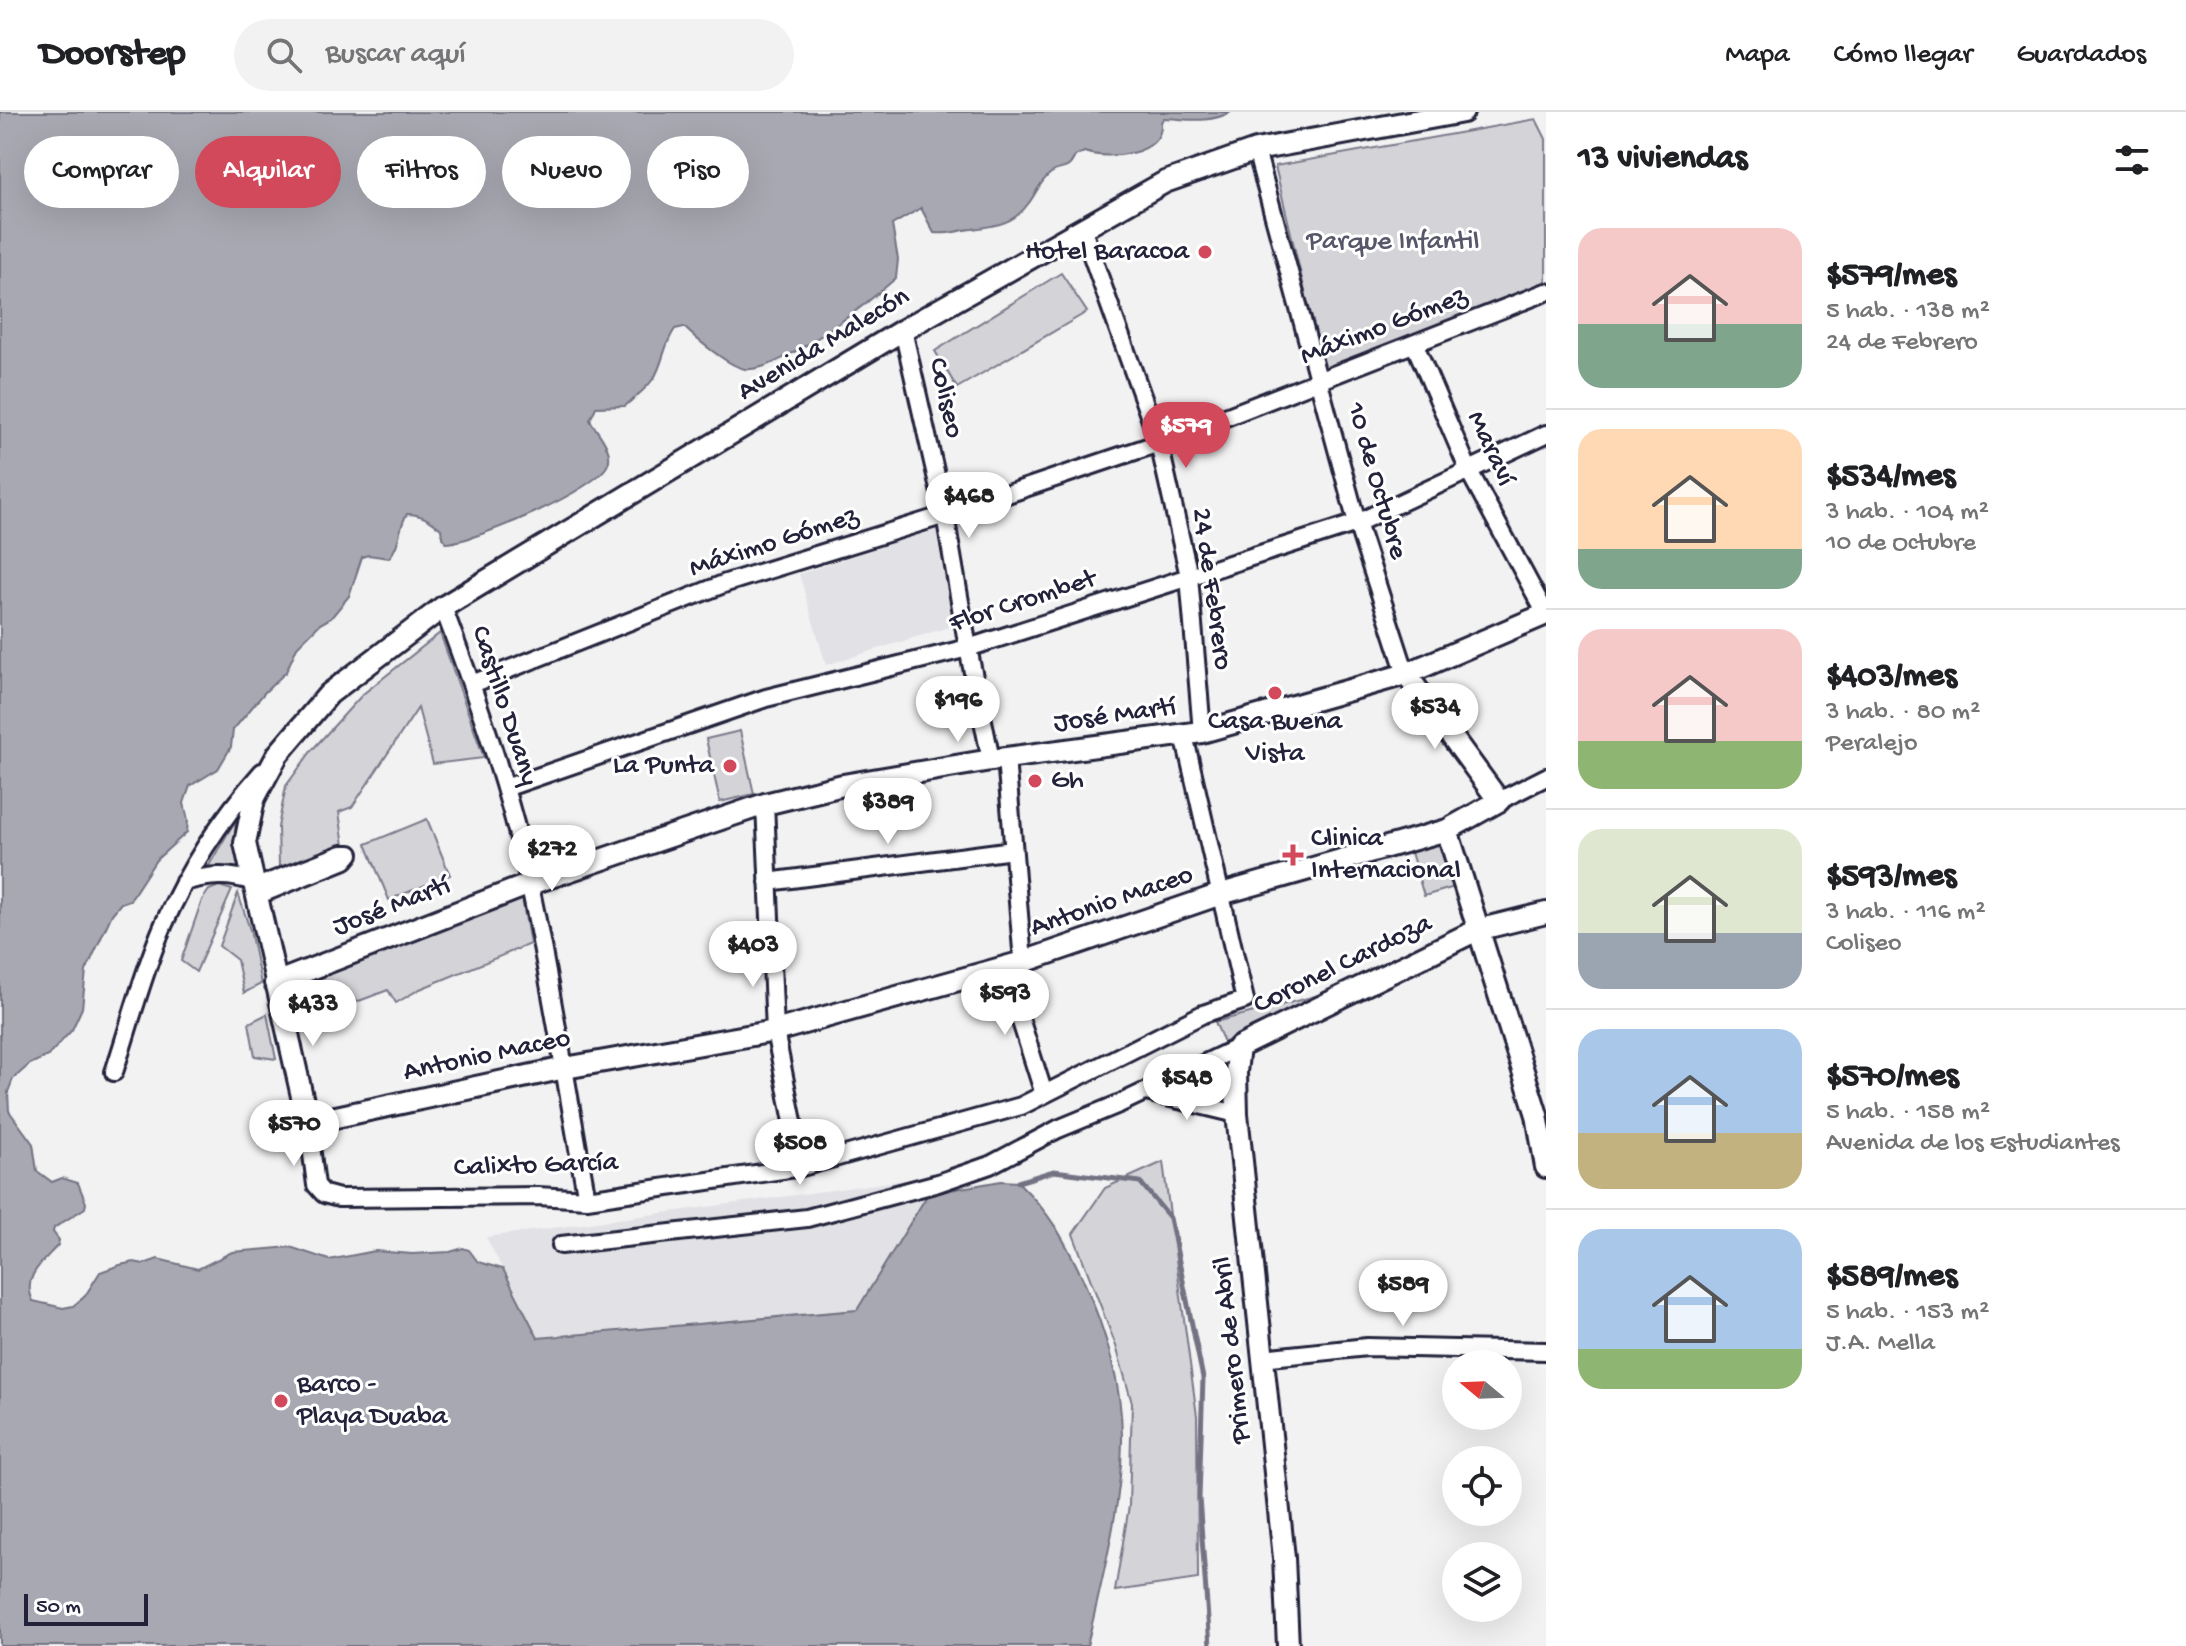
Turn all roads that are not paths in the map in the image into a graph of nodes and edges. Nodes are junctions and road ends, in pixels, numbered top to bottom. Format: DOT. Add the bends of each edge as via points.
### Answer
graph roads {
  1 [pos="1463,112"];
  2 [pos="1256,150"];
  3 [pos="1082,228"];
  4 [pos="1546,292"];
  5 [pos="903,330"];
  6 [pos="1415,345"];
  7 [pos="1319,379"];
  8 [pos="1546,434"];
  9 [pos="1159,443"];
  10 [pos="1469,471"];
  11 [pos="945,515"];
  12 [pos="1357,523"];
  13 [pos="1189,576"];
  14 [pos="443,607"];
  15 [pos="1546,614"];
  16 [pos="968,648"];
  17 [pos="1406,674"];
  18 [pos="472,684"];
  19 [pos="1193,734"];
  20 [pos="278,754"];
  21 [pos="999,759"];
  22 [pos="1546,777"];
  23 [pos="505,788"];
  24 [pos="1499,801"];
  25 [pos="765,804"];
  26 [pos="1447,830"];
  27 [pos="1013,850"];
  28 [pos="184,882"];
  29 [pos="768,882"];
  30 [pos="530,884"];
  31 [pos="255,888"];
  32 [pos="1221,894"];
  33 [pos="1546,913"];
  34 [pos="1477,930"];
  35 [pos="1013,965"];
  36 [pos="275,983"];
  37 [pos="1245,1000"];
  38 [pos="775,1031"];
  39 [pos="1239,1047"];
  40 [pos="565,1068"];
  41 [pos="114,1072"];
  42 [pos="1146,1092"];
  43 [pos="1044,1094"];
  44 [pos="1237,1114"];
  45 [pos="308,1123"];
  46 [pos="802,1167"];
  47 [pos="1546,1167"];
  48 [pos="587,1199"];
  49 [pos="561,1245"];
  50 [pos="1546,1351"];
  51 [pos="1261,1358"];
  52 [pos="1288,1646"];
  1 -- 2 [label="main road, Avenida Malecón"];
  2 -- 3 [label="main road, Avenida Malecón" via="1165,182"];
  2 -- 7 [label="street, 10 de Octubre"];
  3 -- 5 [label="main road, Avenida Malecón"];
  3 -- 9 [label="street, 24 de Febrero"];
  4 -- 6 [label="street, Máximo Gómez"];
  5 -- 11 [label="street, Coliseo"];
  5 -- 14 [label="main road, Avenida Malecón"];
  6 -- 7 [label="street, Máximo Gómez"];
  6 -- 10 [label="street, Maraví"];
  7 -- 9 [label="street, Máximo Gómez"];
  7 -- 12 [label="street, 10 de Octubre"];
  8 -- 10 [label="street, Flor Crombet"];
  9 -- 11 [label="street, Máximo Gómez"];
  9 -- 13 [label="street, 24 de Febrero"];
  10 -- 12 [label="street, Flor Crombet"];
  10 -- 15 [label="street, Maraví"];
  11 -- 16 [label="street, Coliseo"];
  11 -- 18 [label="street, Máximo Gómez" via="726,583"];
  12 -- 13 [label="street, Flor Crombet"];
  12 -- 17 [label="street, 10 de Octubre"];
  13 -- 16 [label="street, Flor Crombet"];
  13 -- 19 [label="street, 24 de Febrero"];
  14 -- 18 [label="street, Castillo Duany"];
  14 -- 20 [label="main road, Avenida Malecón" via="329,694"];
  15 -- 17 [label="main road, José Martí"];
  16 -- 21 [label="street, Coliseo"];
  16 -- 23 [label="street, Flor Crombet" via="766,698"];
  17 -- 19 [label="main road, José Martí"];
  17 -- 24 [label="main road, 10 de Octubre"];
  18 -- 23 [label="street, Castillo Duany"];
  19 -- 21 [label="main road, José Martí"];
  19 -- 32 [label="street, 24 de Febrero"];
  20 -- 28 [label="street, Avenida Malecón" via="214,832"];
  20 -- 31 [label="main road, Avenida Malecón" via="254,799 245,843"];
  21 -- 25 [label="main road, José Martí"];
  21 -- 27 [label="street, Coliseo"];
  22 -- 24 [label="street, Antonio Maceo"];
  23 -- 30 [label="street, Castillo Duany"];
  24 -- 26 [label="main road, Antonio Maceo"];
  25 -- 29 [label="street"];
  25 -- 30 [label="main road, José Martí"];
  26 -- 32 [label="main road, Antonio Maceo"];
  26 -- 34 [label="main road"];
  27 -- 29 [label="street"];
  27 -- 35 [label="street, Coliseo"];
  28 -- 31 [label="street" via="224,874"];
  28 -- 41 [label="street, Avenida Malecón" via="162,929"];
  29 -- 38 [label="street"];
  30 -- 36 [label="main road, José Martí"];
  30 -- 40 [label="street, Castillo Duany"];
  31 -- 31 [label="street" via="342,854 350,854 345,860"];
  31 -- 36 [label="main road"];
  32 -- 35 [label="main road, Antonio Maceo"];
  32 -- 37 [label="street, 24 de Febrero"];
  33 -- 34 [label="main road"];
  34 -- 39 [label="main road, Coronel Cardoza"];
  34 -- 47 [label="main road" via="1537,1115"];
  35 -- 38 [label="main road, Antonio Maceo"];
  35 -- 43 [label="street, Coliseo"];
  36 -- 45 [label="main road"];
  37 -- 43 [label="street, Calixto García" via="1203,1014"];
  38 -- 40 [label="main road, Antonio Maceo"];
  38 -- 46 [label="street"];
  39 -- 42 [label="street, Coronel Cardoza"];
  39 -- 44 [label="main road, Primero de Abril"];
  40 -- 45 [label="main road, Antonio Maceo"];
  40 -- 48 [label="street, Castillo Duany"];
  42 -- 44 [label="street"];
  42 -- 49 [label="street, Coronel Cardoza" via="990,1165 807,1218"];
  43 -- 46 [label="street, Calixto García" via="1021,1106"];
  44 -- 51 [label="main road, Primero de Abril"];
  45 -- 48 [label="street, Calixto García" via="316,1185 324,1194"];
  46 -- 48 [label="street, Calixto García"];
  50 -- 51 [label="street" via="1367,1347"];
  51 -- 52 [label="main road, Primero de Abril" via="1284,1558"];
}
